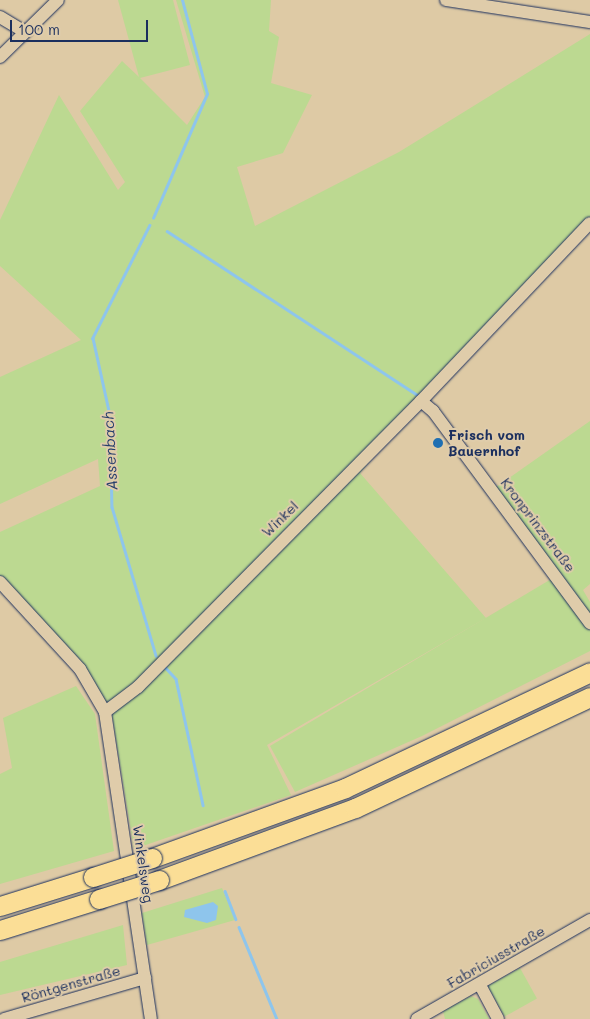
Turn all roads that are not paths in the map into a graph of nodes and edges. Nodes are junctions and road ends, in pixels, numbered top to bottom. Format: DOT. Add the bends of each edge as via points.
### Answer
graph roads {
  1 [pos="58,0"];
  2 [pos="446,0"];
  3 [pos="0,18"];
  4 [pos="590,22"];
  5 [pos="25,32"];
  6 [pos="0,57"];
  7 [pos="590,222"];
  8 [pos="421,401"];
  9 [pos="0,582"];
  10 [pos="590,623"];
  11 [pos="590,672"];
  12 [pos="590,697"];
  13 [pos="105,712"];
  14 [pos="0,906"];
  15 [pos="590,920"];
  16 [pos="0,930"];
  17 [pos="145,978"];
  18 [pos="480,985"];
  19 [pos="4,1019"];
  20 [pos="152,1019"];
  21 [pos="417,1019"];
  22 [pos="498,1019"];
  1 -- 5 [label="street"];
  2 -- 4 [label="street"];
  3 -- 5 [label="street"];
  5 -- 6 [label="street"];
  7 -- 8 [label="street, Winkel"];
  8 -- 10 [label="street, Kronprinzstraße" via="433,411"];
  8 -- 13 [label="street, Winkel" via="138,687"];
  9 -- 13 [label="street" via="80,669"];
  11 -- 14 [label="highway, bridge" via="345,788 152,858"];
  12 -- 16 [label="highway, bridge" via="355,808 159,880"];
  13 -- 17 [label="street, Winkelsweg"];
  15 -- 18 [label="street, Fabriciusstraße"];
  17 -- 19 [label="street, Röntgenstraße"];
  17 -- 20 [label="street, Winkelsweg"];
  18 -- 21 [label="street, Fabriciusstraße"];
  18 -- 22 [label="street"];
}
